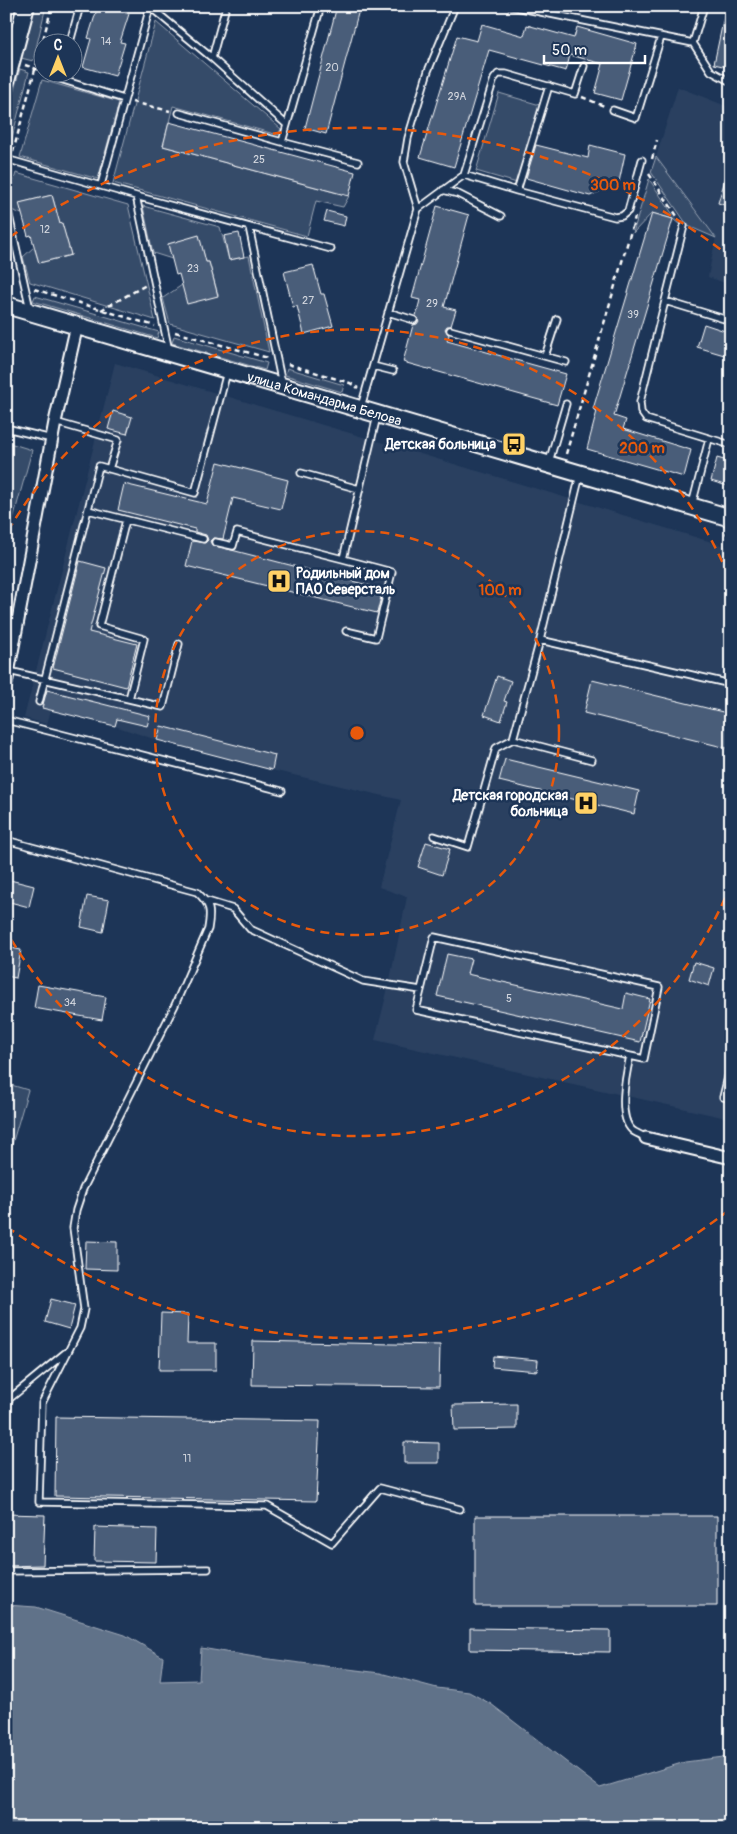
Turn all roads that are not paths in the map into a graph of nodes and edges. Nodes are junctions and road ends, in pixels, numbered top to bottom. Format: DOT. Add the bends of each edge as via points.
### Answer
graph roads {
  1 [pos="26,6"];
  2 [pos="80,6"];
  3 [pos="226,6"];
  4 [pos="320,6"];
  5 [pos="456,6"];
  6 [pos="511,6"];
  7 [pos="704,6"];
  8 [pos="149,7"];
  9 [pos="73,32"];
  10 [pos="661,37"];
  11 [pos="693,43"];
  12 [pos="212,58"];
  13 [pos="584,66"];
  14 [pos="6,81"];
  15 [pos="70,82"];
  16 [pos="731,82"];
  17 [pos="549,86"];
  18 [pos="124,99"];
  19 [pos="613,110"];
  20 [pos="179,113"];
  21 [pos="287,125"];
  22 [pos="282,142"];
  23 [pos="8,160"];
  24 [pos="642,160"];
  25 [pos="358,162"];
  26 [pos="464,175"];
  27 [pos="101,185"];
  28 [pos="443,190"];
  29 [pos="517,191"];
  30 [pos="136,196"];
  31 [pos="418,209"];
  32 [pos="8,211"];
  33 [pos="501,216"];
  34 [pos="684,226"];
  35 [pos="249,227"];
  36 [pos="331,249"];
  37 [pos="665,301"];
  38 [pos="6,305"];
  39 [pos="30,312"];
  40 [pos="388,312"];
  41 [pos="557,319"];
  42 [pos="414,320"];
  43 [pos="731,321"];
  44 [pos="77,325"];
  45 [pos="450,330"];
  46 [pos="170,353"];
  47 [pos="545,356"];
  48 [pos="566,362"];
  49 [pos="373,366"];
  50 [pos="228,370"];
  51 [pos="394,372"];
  52 [pos="282,386"];
  53 [pos="566,404"];
  54 [pos="360,409"];
  55 [pos="377,414"];
  56 [pos="55,422"];
  57 [pos="6,428"];
  58 [pos="52,439"];
  59 [pos="709,439"];
  60 [pos="731,445"];
  61 [pos="555,466"];
  62 [pos="110,468"];
  63 [pos="301,473"];
  64 [pos="580,473"];
  65 [pos="359,489"];
  66 [pos="692,506"];
  67 [pos="88,510"];
  68 [pos="731,518"];
  69 [pos="126,520"];
  70 [pos="203,539"];
  71 [pos="215,542"];
  72 [pos="343,559"];
  73 [pos="346,631"];
  74 [pos="540,640"];
  75 [pos="180,644"];
  76 [pos="9,670"];
  77 [pos="45,679"];
  78 [pos="6,684"];
  79 [pos="731,684"];
  80 [pos="129,699"];
  81 [pos="40,702"];
  82 [pos="6,720"];
  83 [pos="513,740"];
  84 [pos="592,760"];
  85 [pos="282,791"];
  86 [pos="434,836"];
  87 [pos="6,840"];
  88 [pos="207,902"];
  89 [pos="422,990"];
  90 [pos="630,1056"];
  91 [pos="731,1065"];
  92 [pos="731,1099"];
  93 [pos="646,1138"];
  94 [pos="731,1158"];
  95 [pos="67,1352"];
  96 [pos="6,1404"];
  97 [pos="460,1509"];
  98 [pos="208,1569"];
  99 [pos="6,1571"];
  1 -- 14 [label="main road"];
  2 -- 9 [label="lane"];
  3 -- 12 [label="lane"];
  4 -- 21 [label="lane"];
  5 -- 31 [label="lane" via="428,71 408,138 404,162"];
  6 -- 10 [label="lane"];
  7 -- 11 [label="lane"];
  8 -- 12 [label="lane"];
  8 -- 18 [label="lane"];
  10 -- 11 [label="lane"];
  10 -- 19 [label="lane" via="636,118"];
  11 -- 16 [label="lane" via="710,71"];
  12 -- 21 [label="lane"];
  13 -- 17 [label="lane" via="575,94"];
  15 -- 18 [label="lane"];
  17 -- 26 [label="lane" via="498,74"];
  17 -- 29 [label="lane"];
  18 -- 27 [label="lane"];
  20 -- 22 [label="lane"];
  21 -- 22 [label="lane"];
  22 -- 25 [label="lane"];
  23 -- 27 [label="lane"];
  24 -- 29 [label="lane" via="628,211 622,216 615,217"];
  26 -- 28 [label="lane"];
  26 -- 29 [label="lane"];
  27 -- 30 [label="lane"];
  28 -- 31 [label="lane"];
  28 -- 33 [label="lane"];
  30 -- 35 [label="lane"];
  30 -- 46 [label="lane"];
  31 -- 40 [label="lane"];
  32 -- 39 [label="lane"];
  34 -- 37 [label="lane"];
  35 -- 36 [label="lane"];
  35 -- 52 [label="lane"];
  37 -- 43 [label="lane"];
  37 -- 59 [label="lane" via="640,402 641,412 646,419"];
  38 -- 39 [label="main road, улица Командарма Белова"];
  39 -- 44 [label="main road, улица Командарма Белова"];
  40 -- 42 [label="lane"];
  40 -- 49 [label="lane"];
  41 -- 47 [label="lane"];
  44 -- 46 [label="main road, улица Командарма Белова"];
  44 -- 56 [label="street"];
  45 -- 47 [label="lane"];
  46 -- 50 [label="main road, улица Командарма Белова"];
  47 -- 48 [label="lane"];
  49 -- 51 [label="lane"];
  49 -- 54 [label="lane"];
  50 -- 52 [label="main road, улица Командарма Белова"];
  50 -- 62 [label="lane" via="195,493"];
  52 -- 54 [label="main road, улица Командарма Белова"];
  53 -- 61 [label="lane"];
  54 -- 55 [label="main road, улица Командарма Белова"];
  55 -- 61 [label="main road, улица Командарма Белова"];
  55 -- 65 [label="lane"];
  56 -- 58 [label="street"];
  56 -- 62 [label="lane" via="118,440"];
  57 -- 58 [label="lane"];
  58 -- 76 [label="street"];
  59 -- 60 [label="lane"];
  59 -- 66 [label="lane"];
  61 -- 64 [label="main road, улица Командарма Белова"];
  62 -- 67 [label="lane" via="99,466"];
  63 -- 65 [label="lane"];
  64 -- 66 [label="main road, улица Командарма Белова"];
  64 -- 74 [label="lane"];
  65 -- 72 [label="lane"];
  66 -- 68 [label="main road, улица Командарма Белова"];
  67 -- 69 [label="lane"];
  67 -- 77 [label="lane"];
  69 -- 70 [label="lane"];
  69 -- 80 [label="lane" via="99,626 144,639"];
  71 -- 72 [label="lane" via="233,546 237,532"];
  72 -- 73 [label="lane" via="392,572 376,638"];
  74 -- 79 [label="lane"];
  74 -- 83 [label="lane"];
  75 -- 80 [label="lane" via="163,707"];
  76 -- 77 [label="lane"];
  76 -- 78 [label="street"];
  77 -- 80 [label="lane"];
  77 -- 81 [label="lane"];
  82 -- 85 [label="lane"];
  83 -- 84 [label="lane"];
  83 -- 86 [label="lane" via="496,748 468,847"];
  87 -- 88 [label="lane" via="197,892"];
  88 -- 89 [label="lane" via="233,909 250,929 363,982"];
  88 -- 95 [label="lane" via="208,929 175,1005 83,1189 76,1210 73,1228 84,1309 80,1328"];
  89 -- 90 [label="lane" via="416,1010"];
  89 -- 90 [label="lane" via="434,937 659,987 644,1059"];
  90 -- 93 [label="lane" via="625,1080 624,1118 632,1131"];
  91 -- 92 [label="lane" via="723,1097"];
  93 -- 94 [label="street"];
  95 -- 96 [label="lane"];
  95 -- 97 [label="lane" via="42,1403 39,1502 267,1506 332,1543 380,1488"];
  98 -- 99 [label="lane"];
}
